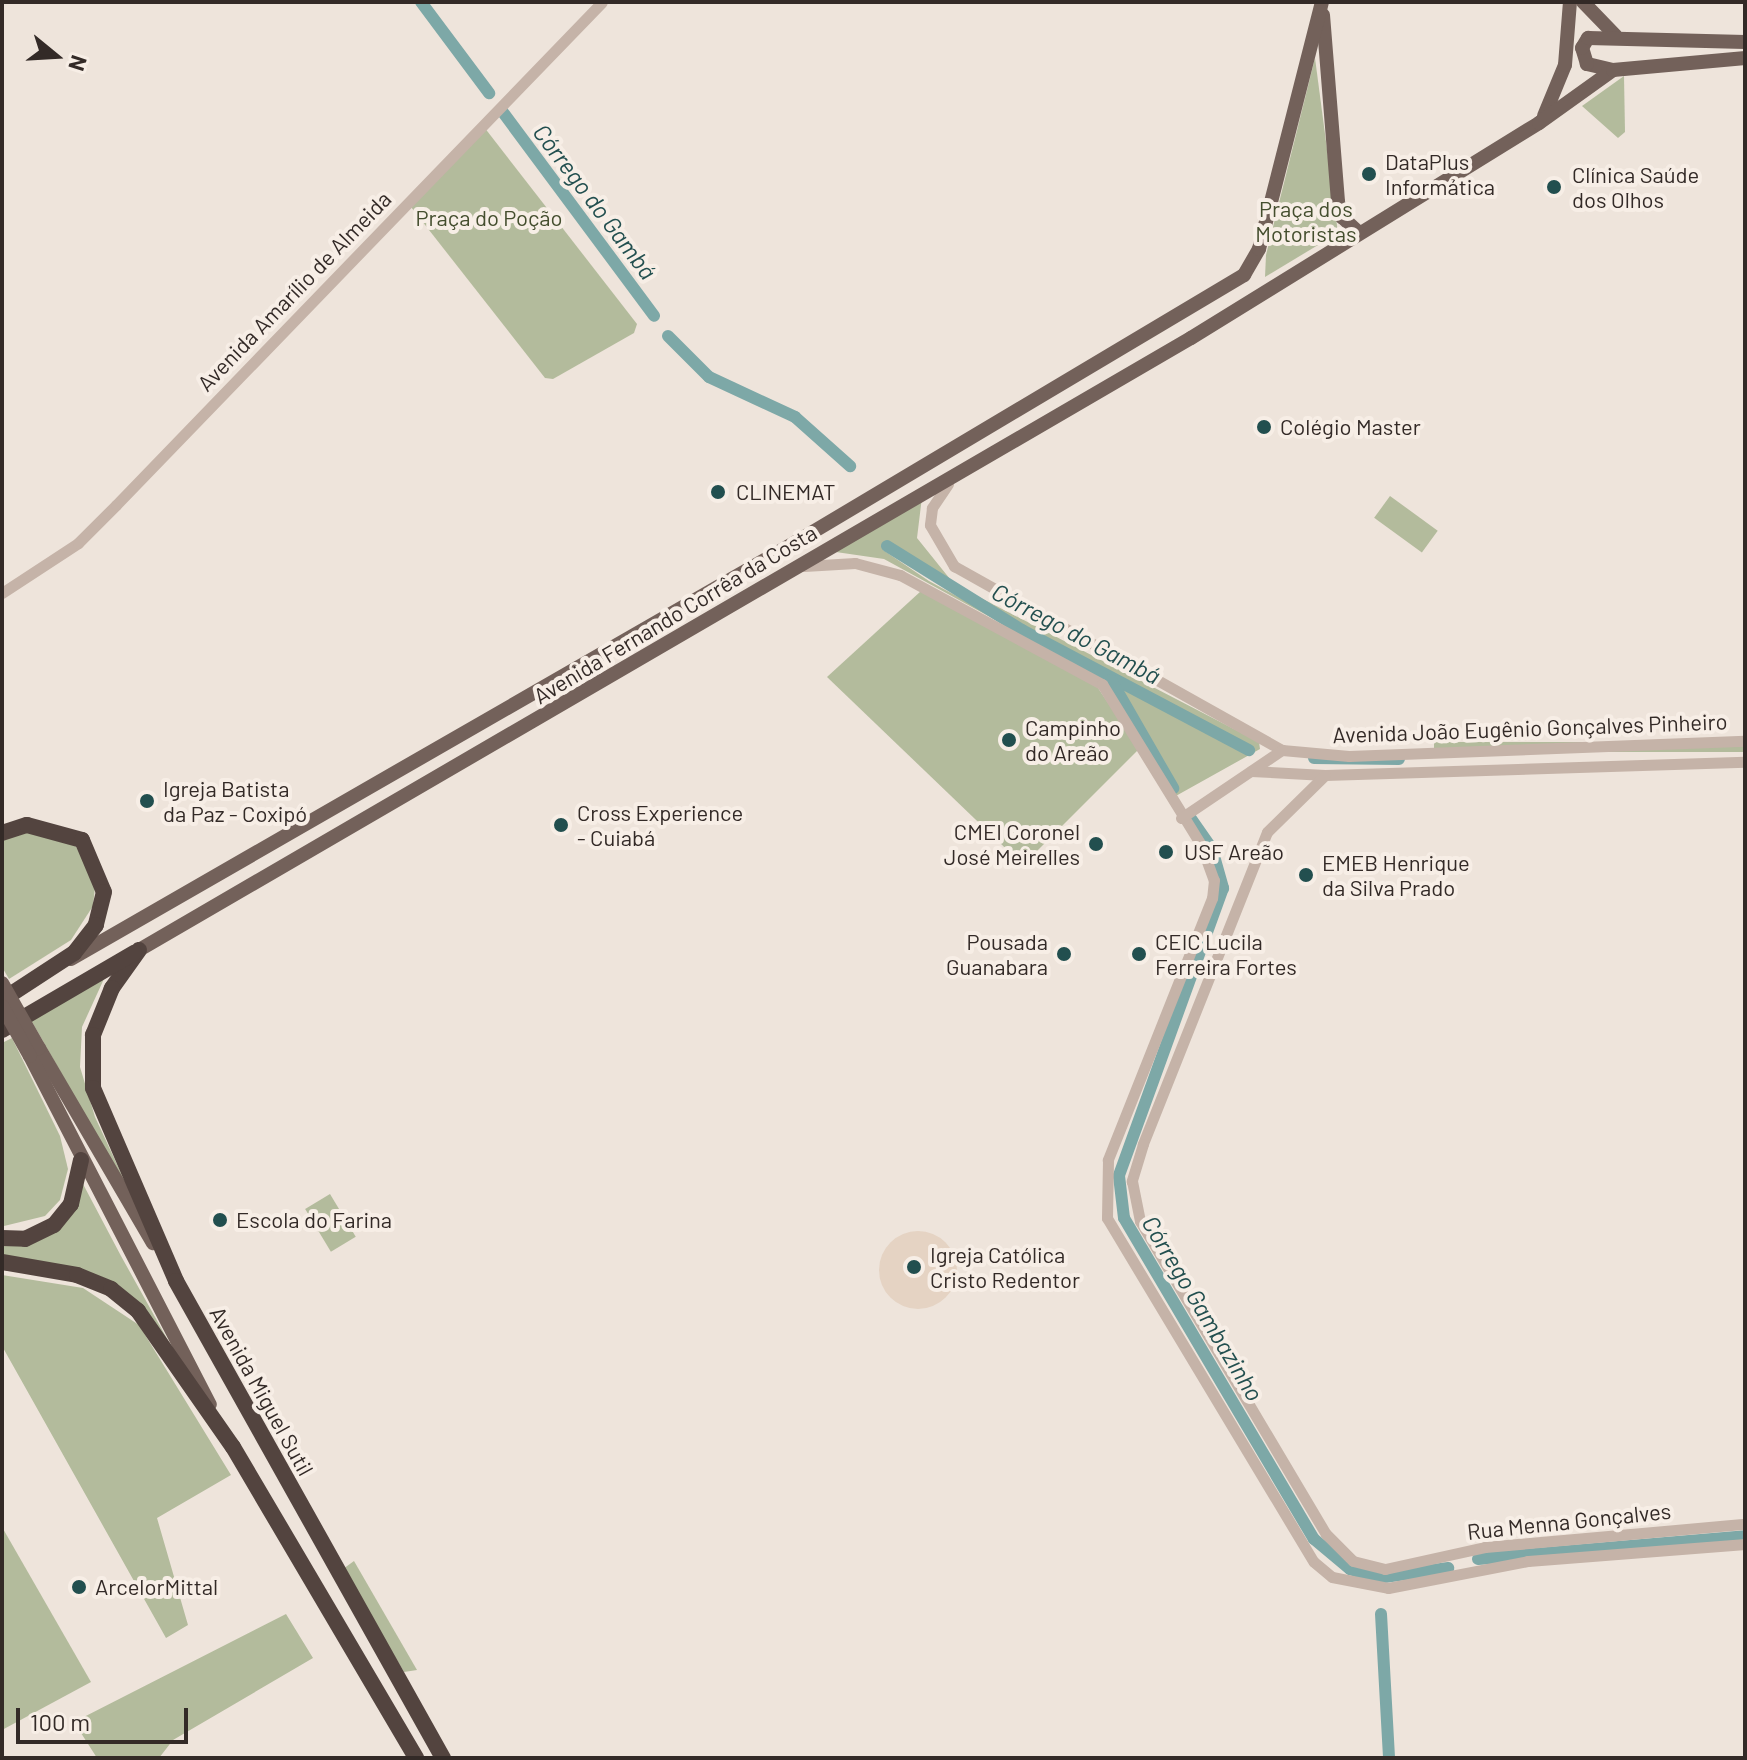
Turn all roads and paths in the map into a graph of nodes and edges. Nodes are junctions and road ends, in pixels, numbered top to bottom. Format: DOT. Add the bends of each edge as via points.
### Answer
graph roads {
  1 [pos="602,2"];
  2 [pos="1322,2"];
  3 [pos="1570,2"];
  4 [pos="1583,2"];
  5 [pos="1619,38"];
  6 [pos="1745,42"];
  7 [pos="1745,58"];
  8 [pos="1613,70"];
  9 [pos="1539,123"];
  10 [pos="1359,233"];
  11 [pos="964,468"];
  12 [pos="799,567"];
  13 [pos="2,593"];
  14 [pos="1745,741"];
  15 [pos="1282,750"];
  16 [pos="1745,762"];
  17 [pos="1251,771"];
  18 [pos="1325,775"];
  19 [pos="1181,818"];
  20 [pos="2,833"];
  21 [pos="139,950"];
  22 [pos="60,965"];
  23 [pos="2,983"];
  24 [pos="2,1003"];
  25 [pos="29,1014"];
  26 [pos="2,1030"];
  27 [pos="2,1036"];
  28 [pos="34,1052"];
  29 [pos="81,1160"];
  30 [pos="2,1238"];
  31 [pos="2,1262"];
  32 [pos="176,1281"];
  33 [pos="233,1447"];
  34 [pos="1745,1524"];
  35 [pos="1745,1544"];
  36 [pos="416,1758"];
  37 [pos="443,1758"];
  1 -- 13 [label="street, Avenida Amarílio de Almeida" via="78,543"];
  2 -- 10 [label="main road" via="1338,202 1342,217"];
  2 -- 22 [label="main road, Avenida Fernando Corrêa da Costa" via="1259,249 1244,275 772,556"];
  3 -- 9 [label="main road" via="1561,82"];
  4 -- 5 [label="main road"];
  5 -- 6 [label="main road"];
  5 -- 8 [label="main road" via="1592,35 1582,48 1591,68"];
  7 -- 8 [label="main road"];
  8 -- 9 [label="main road, Avenida Fernando Corrêa da Costa"];
  9 -- 10 [label="main road, Avenida Fernando Corrêa da Costa"];
  10 -- 11 [label="main road, Avenida Fernando Corrêa da Costa"];
  11 -- 12 [label="main road, Avenida Fernando Corrêa da Costa"];
  11 -- 15 [label="street, Avenida João Eugênio Gonçalves Pinheiro" via="937,496 930,516 938,545 954,566"];
  12 -- 19 [label="street" via="842,562 889,571 1102,684"];
  12 -- 21 [label="main road, Avenida Fernando Corrêa da Costa"];
  14 -- 15 [label="street, Avenida João Eugênio Gonçalves Pinheiro" via="1349,756"];
  15 -- 17 [label="street"];
  16 -- 18 [label="street, Avenida João Eugênio Gonçalves Pinheiro"];
  17 -- 18 [label="street, Avenida João Eugênio Gonçalves Pinheiro"];
  17 -- 19 [label="street"];
  18 -- 34 [label="street, Rua Menna Gonçalves" via="1267,832 1143,1144 1132,1202 1326,1534 1353,1561 1385,1569 1485,1547"];
  19 -- 35 [label="street, Rua Menna Gonçalves" via="1209,862 1212,898 1108,1160 1107,1218 1314,1562 1332,1577 1388,1588 1471,1572"];
  20 -- 22 [label="highway" via="27,825 63,832 82,840 94,858 102,908 85,940"];
  21 -- 25 [label="highway, Avenida Fernando Corrêa da Costa"];
  21 -- 32 [label="highway" via="103,1010 89,1071"];
  22 -- 24 [label="highway, Avenida Fernando Corrêa da Costa"];
  23 -- 28 [label="main road, bridge"];
  24 -- 28 [label="main road, bridge"];
  25 -- 26 [label="highway, Avenida Fernando Corrêa da Costa"];
  25 -- 27 [label="highway"];
  28 -- 29 [label="main road"];
  28 -- 32 [label="main road, Avenida Miguel Sutil"];
  29 -- 30 [label="highway" via="71,1204 54,1225 25,1239"];
  29 -- 33 [label="main road"];
  31 -- 33 [label="highway" via="77,1275 111,1289 138,1311"];
  32 -- 37 [label="highway, Avenida Miguel Sutil"];
  33 -- 36 [label="highway"];
}
